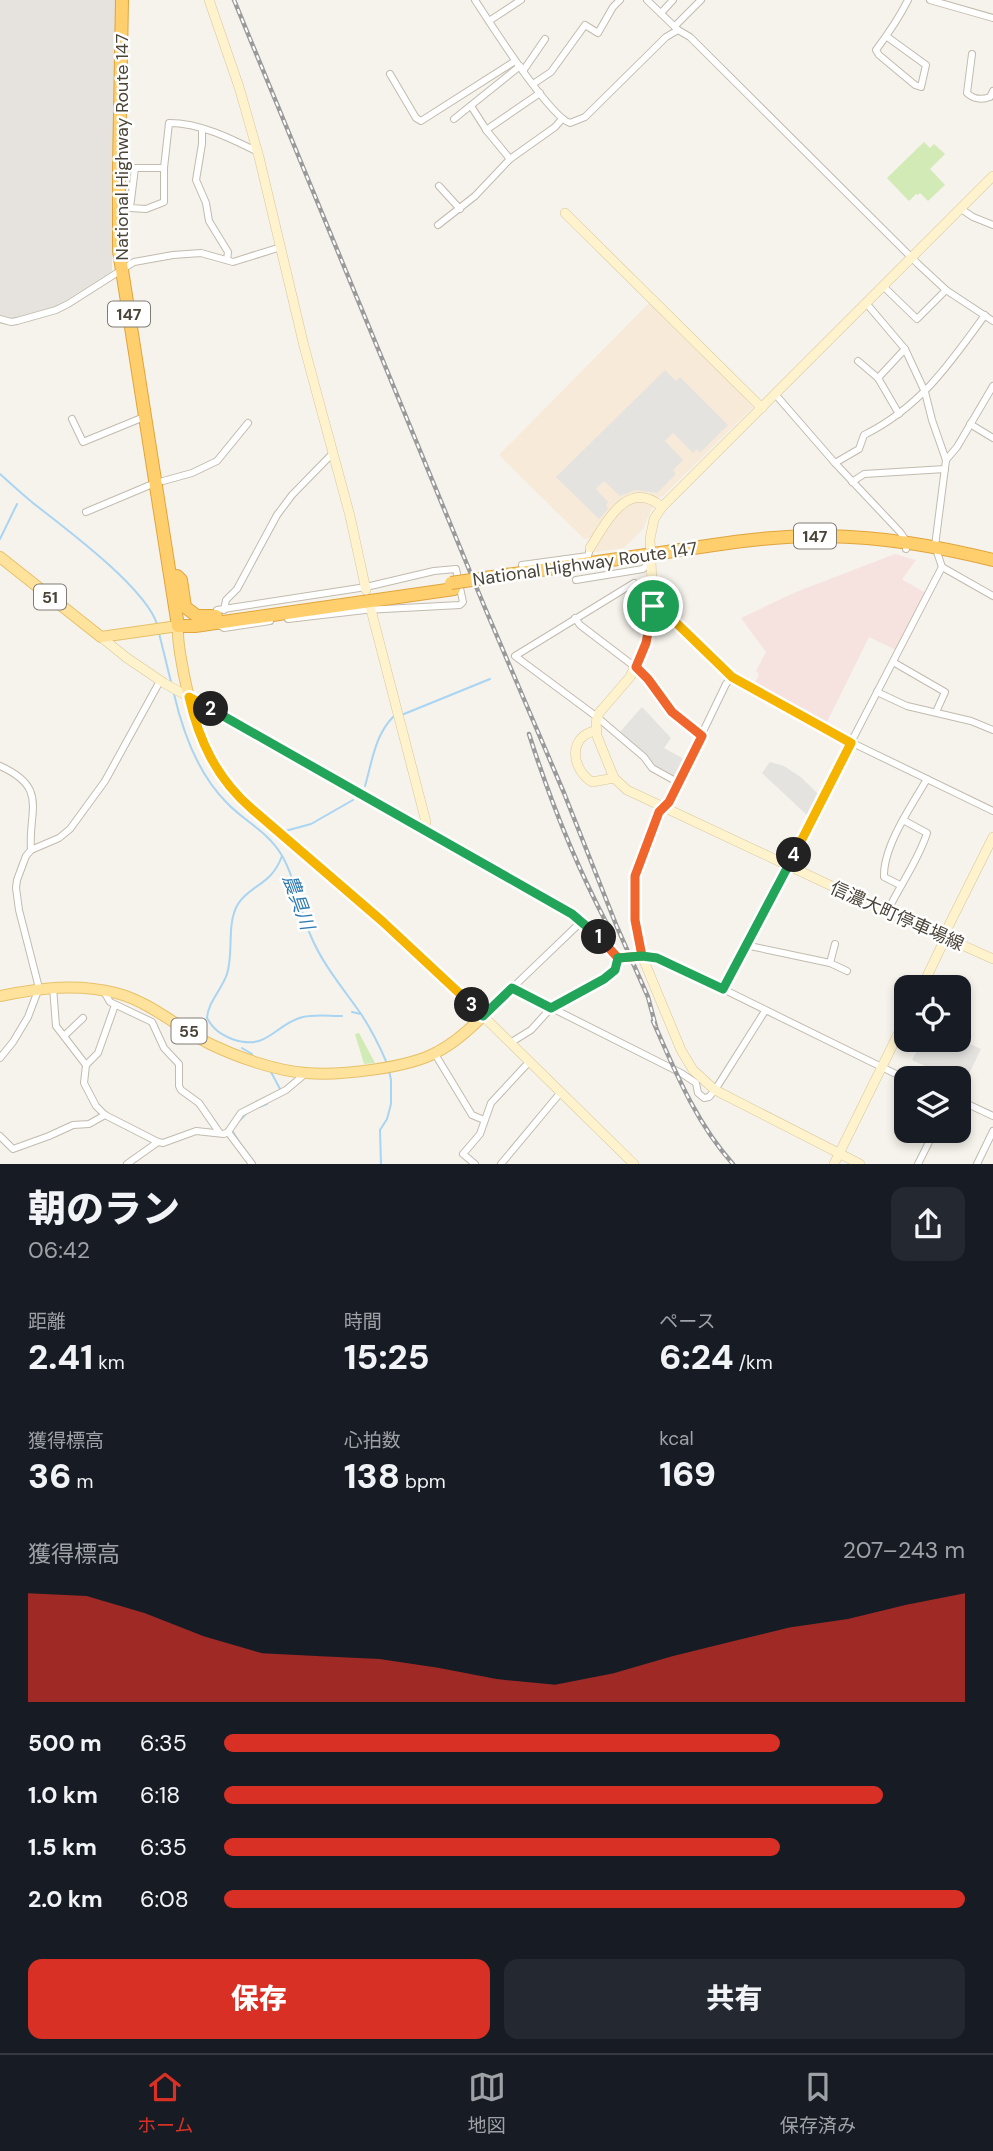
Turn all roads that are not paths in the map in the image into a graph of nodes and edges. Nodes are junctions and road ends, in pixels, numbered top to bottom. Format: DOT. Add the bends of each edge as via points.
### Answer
graph roads {
  1 [pos="122,0"];
  2 [pos="130,0"];
  3 [pos="209,0"];
  4 [pos="475,0"];
  5 [pos="521,0"];
  6 [pos="620,0"];
  7 [pos="647,0"];
  8 [pos="673,0"];
  9 [pos="701,0"];
  10 [pos="908,0"];
  11 [pos="930,0"];
  12 [pos="661,13"];
  13 [pos="993,18"];
  14 [pos="489,21"];
  15 [pos="677,28"];
  16 [pos="886,36"];
  17 [pos="545,39"];
  18 [pos="971,54"];
  19 [pos="519,66"];
  20 [pos="390,74"];
  21 [pos="533,85"];
  22 [pos="540,93"];
  23 [pos="992,95"];
  24 [pos="471,106"];
  25 [pos="454,120"];
  26 [pos="562,120"];
  27 [pos="202,129"];
  28 [pos="486,130"];
  29 [pos="258,152"];
  30 [pos="510,159"];
  31 [pos="164,168"];
  32 [pos="993,176"];
  33 [pos="439,186"];
  34 [pos="460,209"];
  35 [pos="961,209"];
  36 [pos="565,213"];
  37 [pos="439,225"];
  38 [pos="993,225"];
  39 [pos="281,247"];
  40 [pos="912,258"];
  41 [pos="227,260"];
  42 [pos="125,267"];
  43 [pos="884,287"];
  44 [pos="946,290"];
  45 [pos="866,303"];
  46 [pos="985,315"];
  47 [pos="0,319"];
  48 [pos="993,321"];
  49 [pos="905,349"];
  50 [pos="858,361"];
  51 [pos="878,378"];
  52 [pos="993,387"];
  53 [pos="925,393"];
  54 [pos="775,394"];
  55 [pos="762,408"];
  56 [pos="899,414"];
  57 [pos="146,417"];
  58 [pos="72,419"];
  59 [pos="248,423"];
  60 [pos="970,424"];
  61 [pos="993,438"];
  62 [pos="333,453"];
  63 [pos="946,460"];
  64 [pos="835,463"];
  65 [pos="945,469"];
  66 [pos="160,482"];
  67 [pos="852,482"];
  68 [pos="662,507"];
  69 [pos="86,512"];
  70 [pos="906,546"];
  71 [pos="590,548"];
  72 [pos="936,550"];
  73 [pos="0,557"];
  74 [pos="650,558"];
  75 [pos="993,560"];
  76 [pos="522,565"];
  77 [pos="942,567"];
  78 [pos="993,567"];
  79 [pos="177,575"];
  80 [pos="576,580"];
  81 [pos="366,589"];
  82 [pos="993,596"];
  83 [pos="653,606"];
  84 [pos="371,608"];
  85 [pos="219,616"];
  86 [pos="575,618"];
  87 [pos="173,626"];
  88 [pos="101,637"];
  89 [pos="892,662"];
  90 [pos="636,667"];
  91 [pos="732,677"];
  92 [pos="163,682"];
  93 [pos="877,692"];
  94 [pos="185,695"];
  95 [pos="936,712"];
  96 [pos="597,717"];
  97 [pos="993,730"];
  98 [pos="595,731"];
  99 [pos="702,736"];
  100 [pos="851,743"];
  101 [pos="0,766"];
  102 [pos="614,778"];
  103 [pos="927,779"];
  104 [pos="678,783"];
  105 [pos="663,807"];
  106 [pos="993,811"];
  107 [pos="904,820"];
  108 [pos="424,830"];
  109 [pos="993,837"];
  110 [pos="31,850"];
  111 [pos="789,866"];
  112 [pos="900,885"];
  113 [pos="887,912"];
  114 [pos="582,921"];
  115 [pos="943,937"];
  116 [pos="835,944"];
  117 [pos="745,945"];
  118 [pos="642,956"];
  119 [pos="618,958"];
  120 [pos="993,959"];
  121 [pos="830,963"];
  122 [pos="847,971"];
  123 [pos="928,975"];
  124 [pos="53,987"];
  125 [pos="39,988"];
  126 [pos="512,988"];
  127 [pos="723,989"];
  128 [pos="103,990"];
  129 [pos="0,996"];
  130 [pos="115,1005"];
  131 [pos="551,1008"];
  132 [pos="765,1011"];
  133 [pos="483,1016"];
  134 [pos="83,1018"];
  135 [pos="64,1036"];
  136 [pos="510,1043"];
  137 [pos="894,1044"];
  138 [pos="435,1054"];
  139 [pos="0,1058"];
  140 [pos="529,1062"];
  141 [pos="86,1065"];
  142 [pos="883,1068"];
  143 [pos="305,1073"];
  144 [pos="894,1073"];
  145 [pos="715,1090"];
  146 [pos="561,1092"];
  147 [pos="971,1106"];
  148 [pos="105,1115"];
  149 [pos="993,1116"];
  150 [pos="484,1121"];
  151 [pos="993,1131"];
  152 [pos="219,1132"];
  153 [pos="228,1132"];
  154 [pos="0,1136"];
  155 [pos="158,1142"];
  156 [pos="928,1143"];
  157 [pos="839,1153"];
  158 [pos="127,1164"];
  159 [pos="252,1164"];
  160 [pos="475,1164"];
  161 [pos="501,1164"];
  162 [pos="634,1164"];
  163 [pos="834,1164"];
  164 [pos="860,1164"];
  165 [pos="918,1164"];
  166 [pos="977,1164"];
  1 -- 42 [label="highway, National Highway Route 147 / 147" via="119,194 120,251"];
  2 -- 42 [label="highway, National Highway Route 147 / 147"];
  3 -- 29 [label="street"];
  4 -- 14 [label="street"];
  5 -- 14 [label="street"];
  6 -- 21 [label="street" via="598,33 585,25 551,72"];
  7 -- 12 [label="street"];
  8 -- 12 [label="street"];
  9 -- 15 [label="street"];
  10 -- 16 [label="street"];
  11 -- 13 [label="street"];
  12 -- 15 [label="street"];
  14 -- 19 [label="street"];
  15 -- 26 [label="street" via="586,117 570,123"];
  15 -- 40 [label="street"];
  16 -- 16 [label="street" via="876,50 878,55 921,87 926,65"];
  17 -- 19 [label="street"];
  18 -- 23 [label="street" via="967,93 980,99"];
  19 -- 20 [label="street" via="421,121"];
  19 -- 21 [label="street"];
  19 -- 24 [label="street"];
  21 -- 22 [label="street"];
  22 -- 26 [label="street"];
  22 -- 28 [label="street"];
  24 -- 25 [label="street"];
  24 -- 28 [label="street"];
  26 -- 30 [label="street"];
  27 -- 29 [label="street"];
  27 -- 31 [label="street" via="169,123"];
  27 -- 41 [label="street" via="196,180 209,221 228,252"];
  28 -- 30 [label="street"];
  29 -- 39 [label="street"];
  30 -- 34 [label="street"];
  31 -- 31 [label="street" via="164,202 146,209 130,208 135,168"];
  32 -- 35 [label="street"];
  33 -- 34 [label="street"];
  34 -- 37 [label="street"];
  35 -- 38 [label="street"];
  35 -- 40 [label="street"];
  36 -- 55 [label="street"];
  39 -- 41 [label="street"];
  39 -- 62 [label="street"];
  40 -- 43 [label="street"];
  40 -- 44 [label="street"];
  41 -- 42 [label="street" via="188,254"];
  42 -- 47 [label="street" via="56,310 11,322"];
  42 -- 57 [label="highway, National Highway Route 147 / 147"];
  42 -- 66 [label="highway, National Highway Route 147 / 147"];
  43 -- 44 [label="street" via="917,319"];
  43 -- 45 [label="street"];
  44 -- 46 [label="street"];
  45 -- 49 [label="street"];
  45 -- 54 [label="street"];
  46 -- 48 [label="street"];
  46 -- 53 [label="street"];
  49 -- 51 [label="street"];
  49 -- 53 [label="street"];
  50 -- 51 [label="street"];
  51 -- 56 [label="street"];
  52 -- 60 [label="street"];
  53 -- 56 [label="street"];
  53 -- 63 [label="street"];
  54 -- 55 [label="street"];
  54 -- 64 [label="street"];
  55 -- 68 [label="street"];
  56 -- 64 [label="street" via="864,435 859,449"];
  57 -- 58 [label="street" via="82,442"];
  57 -- 66 [label="highway, National Highway Route 147 / 147"];
  59 -- 66 [label="street" via="217,461"];
  60 -- 61 [label="street"];
  60 -- 63 [label="street"];
  62 -- 81 [label="street"];
  62 -- 85 [label="street" via="277,515"];
  63 -- 65 [label="street"];
  64 -- 67 [label="street"];
  65 -- 67 [label="street" via="864,474"];
  65 -- 72 [label="street"];
  66 -- 69 [label="street"];
  66 -- 79 [label="highway, National Highway Route 147 / 147"];
  66 -- 87 [label="highway, National Highway Route 147 / 147"];
  67 -- 70 [label="street" via="900,532"];
  68 -- 71 [label="street" via="646,497 631,498 616,510"];
  68 -- 74 [label="street" via="652,527"];
  70 -- 72 [label="highway, National Highway Route 147 / 147"];
  70 -- 74 [label="highway, National Highway Route 147 / 147" via="795,544"];
  71 -- 76 [label="street" via="588,556"];
  72 -- 75 [label="highway, National Highway Route 147 / 147"];
  72 -- 77 [label="street"];
  72 -- 78 [label="highway, National Highway Route 147 / 147"];
  73 -- 88 [label="main road, 51"];
  74 -- 80 [label="street" via="642,569"];
  74 -- 83 [label="street"];
  74 -- 85 [label="highway, National Highway Route 147 / 147"];
  77 -- 82 [label="street"];
  77 -- 89 [label="street"];
  79 -- 85 [label="highway, 147" via="185,607 197,616"];
  79 -- 87 [label="highway, National Highway Route 147 / 147" via="181,607"];
  81 -- 84 [label="street" via="456,569 462,604"];
  81 -- 85 [label="street"];
  83 -- 86 [label="street" via="634,583"];
  83 -- 90 [label="street"];
  83 -- 91 [label="street" via="663,610"];
  84 -- 85 [label="street" via="224,628 219,627"];
  84 -- 108 [label="street" via="426,822"];
  85 -- 87 [label="highway, National Highway Route 147 / 147"];
  86 -- 90 [label="street"];
  86 -- 96 [label="street" via="515,656"];
  87 -- 88 [label="main road"];
  87 -- 94 [label="main road"];
  88 -- 92 [label="street"];
  89 -- 93 [label="street"];
  89 -- 95 [label="street" via="946,692"];
  90 -- 96 [label="street"];
  90 -- 99 [label="street" via="672,712"];
  91 -- 99 [label="street"];
  91 -- 100 [label="street"];
  92 -- 94 [label="street"];
  92 -- 110 [label="street" via="105,781 70,829"];
  93 -- 95 [label="street" via="907,706"];
  93 -- 100 [label="street"];
  94 -- 108 [label="street"];
  94 -- 133 [label="main road" via="211,760 240,799 382,921"];
  95 -- 97 [label="street"];
  96 -- 98 [label="street"];
  96 -- 104 [label="street" via="652,768"];
  98 -- 102 [label="street"];
  98 -- 102 [label="street" via="577,741 579,765 592,782"];
  99 -- 104 [label="street"];
  100 -- 103 [label="street"];
  100 -- 111 [label="street"];
  101 -- 110 [label="street" via="24,783 33,797"];
  102 -- 105 [label="street, 信濃大町停車場線" via="627,790"];
  103 -- 106 [label="street"];
  103 -- 107 [label="street"];
  104 -- 105 [label="street"];
  105 -- 111 [label="street, 信濃大町停車場線"];
  105 -- 118 [label="street" via="634,884"];
  107 -- 112 [label="street" via="884,868 884,877"];
  107 -- 112 [label="street" via="927,833"];
  108 -- 114 [label="street"];
  109 -- 115 [label="street"];
  110 -- 125 [label="street" via="16,888"];
  111 -- 113 [label="street, 信濃大町停車場線"];
  111 -- 117 [label="street"];
  112 -- 113 [label="street"];
  113 -- 115 [label="street, 信濃大町停車場線"];
  114 -- 119 [label="street"];
  114 -- 126 [label="street"];
  115 -- 120 [label="street, 信濃大町停車場線"];
  115 -- 123 [label="street"];
  116 -- 121 [label="street"];
  117 -- 121 [label="street"];
  117 -- 127 [label="street"];
  118 -- 119 [label="street"];
  118 -- 127 [label="street" via="664,960"];
  118 -- 145 [label="street" via="681,1050"];
  119 -- 131 [label="street" via="615,970 604,979"];
  121 -- 122 [label="street"];
  124 -- 125 [label="main road, 55"];
  124 -- 128 [label="main road, 55"];
  124 -- 135 [label="street" via="55,1022"];
  125 -- 129 [label="main road, 55"];
  125 -- 139 [label="street" via="28,1017"];
  126 -- 131 [label="street"];
  126 -- 133 [label="street"];
  127 -- 132 [label="street"];
  128 -- 130 [label="street"];
  128 -- 143 [label="main road, 55" via="144,1004 229,1053"];
  130 -- 141 [label="street" via="97,1053"];
  130 -- 152 [label="street" via="152,1022 164,1048 179,1064 181,1090 200,1103"];
  131 -- 136 [label="street" via="531,1030"];
  131 -- 145 [label="street" via="693,1080 700,1096 706,1098"];
  132 -- 142 [label="street"];
  132 -- 145 [label="street"];
  133 -- 136 [label="street"];
  133 -- 138 [label="main road, 55"];
  134 -- 135 [label="street"];
  135 -- 141 [label="street"];
  136 -- 140 [label="street"];
  137 -- 142 [label="street"];
  138 -- 143 [label="main road, 55" via="396,1066"];
  138 -- 150 [label="street" via="472,1115"];
  140 -- 146 [label="street"];
  140 -- 150 [label="street" via="491,1103"];
  141 -- 148 [label="street" via="84,1083"];
  142 -- 144 [label="street"];
  142 -- 157 [label="street"];
  143 -- 153 [label="street" via="286,1090 241,1113"];
  145 -- 157 [label="street"];
  146 -- 161 [label="street"];
  146 -- 162 [label="street"];
  147 -- 149 [label="street"];
  148 -- 154 [label="street" via="13,1149"];
  148 -- 155 [label="street"];
  150 -- 160 [label="street" via="463,1154"];
  151 -- 166 [label="street"];
  152 -- 153 [label="street"];
  152 -- 155 [label="street" via="196,1131"];
  153 -- 159 [label="street"];
  155 -- 158 [label="street"];
  156 -- 165 [label="street"];
  157 -- 163 [label="street"];
  157 -- 164 [label="street"];
}
